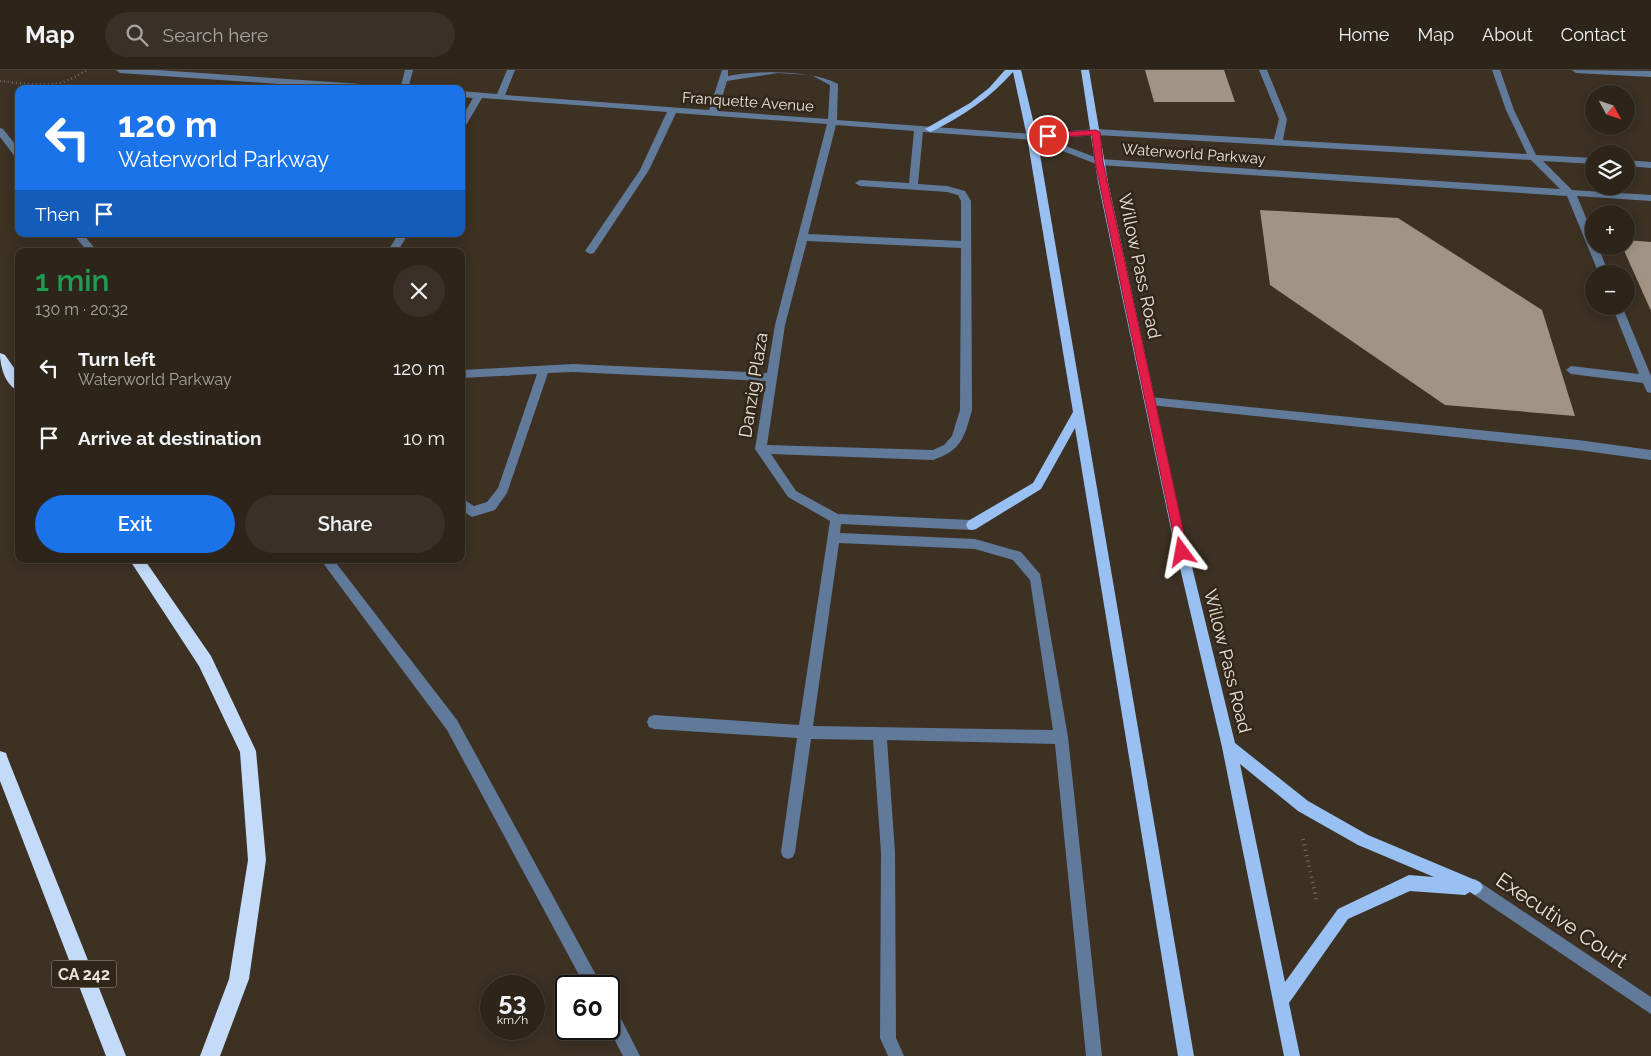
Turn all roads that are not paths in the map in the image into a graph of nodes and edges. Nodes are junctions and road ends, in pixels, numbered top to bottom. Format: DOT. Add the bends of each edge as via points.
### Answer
graph roads {
  1 [pos="120,70"];
  2 [pos="409,70"];
  3 [pos="511,70"];
  4 [pos="779,70"];
  5 [pos="1010,70"];
  6 [pos="1017,70"];
  7 [pos="1085,70"];
  8 [pos="1264,70"];
  9 [pos="1496,70"];
  10 [pos="1576,70"];
  11 [pos="231,74"];
  12 [pos="724,74"];
  13 [pos="1651,74"];
  14 [pos="349,85"];
  15 [pos="405,85"];
  16 [pos="465,94"];
  17 [pos="479,95"];
  18 [pos="500,97"];
  19 [pos="673,110"];
  20 [pos="713,113"];
  21 [pos="465,120"];
  22 [pos="832,122"];
  23 [pos="919,128"];
  24 [pos="930,129"];
  25 [pos="0,131"];
  26 [pos="1096,132"];
  27 [pos="1032,137"];
  28 [pos="1278,141"];
  29 [pos="15,151"];
  30 [pos="1533,157"];
  31 [pos="1585,160"];
  32 [pos="1099,162"];
  33 [pos="1635,164"];
  34 [pos="1651,165"];
  35 [pos="860,182"];
  36 [pos="913,187"];
  37 [pos="1571,194"];
  38 [pos="1651,198"];
  39 [pos="80,237"];
  40 [pos="401,237"];
  41 [pos="803,237"];
  42 [pos="966,245"];
  43 [pos="90,248"];
  44 [pos="395,248"];
  45 [pos="590,251"];
  46 [pos="1600,265"];
  47 [pos="1621,315"];
  48 [pos="0,358"];
  49 [pos="544,369"];
  50 [pos="1571,370"];
  51 [pos="465,374"];
  52 [pos="772,378"];
  53 [pos="15,380"];
  54 [pos="1649,384"];
  55 [pos="1150,400"];
  56 [pos="1078,413"];
  57 [pos="761,449"];
  58 [pos="1651,454"];
  59 [pos="465,506"];
  60 [pos="836,519"];
  61 [pos="972,525"];
  62 [pos="833,538"];
  63 [pos="139,563"];
  64 [pos="329,563"];
  65 [pos="654,722"];
  66 [pos="805,732"];
  67 [pos="880,734"];
  68 [pos="1061,737"];
  69 [pos="1229,747"];
  70 [pos="0,759"];
  71 [pos="788,852"];
  72 [pos="1475,887"];
  73 [pos="588,975"];
  74 [pos="1281,1001"];
  75 [pos="1651,1006"];
  76 [pos="620,1034"];
  77 [pos="116,1056"];
  78 [pos="210,1056"];
  79 [pos="632,1056"];
  80 [pos="896,1056"];
  81 [pos="1094,1056"];
  82 [pos="1186,1056"];
  83 [pos="1292,1056"];
  1 -- 11 [label="street"];
  2 -- 15 [label="street"];
  3 -- 18 [label="street"];
  4 -- 12 [label="street"];
  4 -- 22 [label="street, Danzig Plaza" via="813,73 834,84"];
  5 -- 24 [label="main road" via="994,90 978,102"];
  6 -- 27 [label="main road"];
  7 -- 26 [label="main road, Willow Pass Road"];
  8 -- 28 [label="street" via="1283,119"];
  9 -- 30 [label="street" via="1510,110"];
  10 -- 13 [label="street"];
  11 -- 14 [label="street"];
  12 -- 20 [label="street"];
  16 -- 17 [label="street, Franquette Avenue"];
  17 -- 18 [label="street, Franquette Avenue"];
  17 -- 21 [label="street"];
  18 -- 19 [label="street, Franquette Avenue"];
  19 -- 20 [label="street, Franquette Avenue"];
  19 -- 45 [label="street" via="644,170"];
  20 -- 22 [label="street, Franquette Avenue"];
  22 -- 23 [label="street, Franquette Avenue"];
  22 -- 41 [label="street, Danzig Plaza"];
  23 -- 24 [label="street, Franquette Avenue"];
  23 -- 36 [label="street"];
  24 -- 27 [label="street, Franquette Avenue"];
  25 -- 29 [label="street"];
  26 -- 27 [label="street, Waterworld Parkway"];
  26 -- 28 [label="street, Waterworld Parkway"];
  26 -- 32 [label="main road, Willow Pass Road"];
  27 -- 32 [label="street, Waterworld Parkway"];
  27 -- 56 [label="main road"];
  28 -- 30 [label="street, Waterworld Parkway"];
  30 -- 31 [label="street, Waterworld Parkway"];
  30 -- 37 [label="street"];
  32 -- 37 [label="street, Waterworld Parkway"];
  32 -- 55 [label="main road, Willow Pass Road"];
  33 -- 34 [label="street"];
  35 -- 36 [label="street"];
  36 -- 42 [label="street" via="962,193 966,200"];
  37 -- 38 [label="street, Waterworld Parkway"];
  37 -- 46 [label="street"];
  39 -- 43 [label="street"];
  40 -- 44 [label="street"];
  41 -- 42 [label="street"];
  41 -- 52 [label="street, Danzig Plaza" via="780,325"];
  42 -- 57 [label="street" via="966,410 956,442 946,451 933,455"];
  47 -- 54 [label="street"];
  48 -- 53 [label="highway"];
  49 -- 51 [label="street"];
  49 -- 52 [label="street"];
  49 -- 59 [label="street" via="504,490 491,506 472,512"];
  50 -- 54 [label="street"];
  52 -- 57 [label="street, Danzig Plaza"];
  55 -- 58 [label="street"];
  55 -- 69 [label="main road, Willow Pass Road"];
  56 -- 61 [label="main road" via="1037,486"];
  56 -- 82 [label="main road"];
  57 -- 60 [label="street, Danzig Plaza" via="792,494"];
  60 -- 61 [label="street, Danzig Plaza"];
  60 -- 62 [label="street"];
  62 -- 66 [label="street"];
  62 -- 68 [label="street" via="975,544 1017,556 1036,578"];
  63 -- 78 [label="highway" via="205,661 248,751 257,860 239,979"];
  64 -- 73 [label="street" via="452,725"];
  65 -- 66 [label="street"];
  66 -- 67 [label="street"];
  66 -- 71 [label="street"];
  67 -- 68 [label="street"];
  67 -- 80 [label="street" via="888,852 888,1038"];
  68 -- 81 [label="street"];
  69 -- 72 [label="main road" via="1303,806 1363,840"];
  69 -- 74 [label="main road, Willow Pass Road"];
  70 -- 77 [label="highway, CA 242"];
  72 -- 74 [label="main road" via="1409,884 1343,914"];
  72 -- 75 [label="street, Executive Court"];
  74 -- 83 [label="main road, Willow Pass Road"];
  76 -- 79 [label="street"];
}
